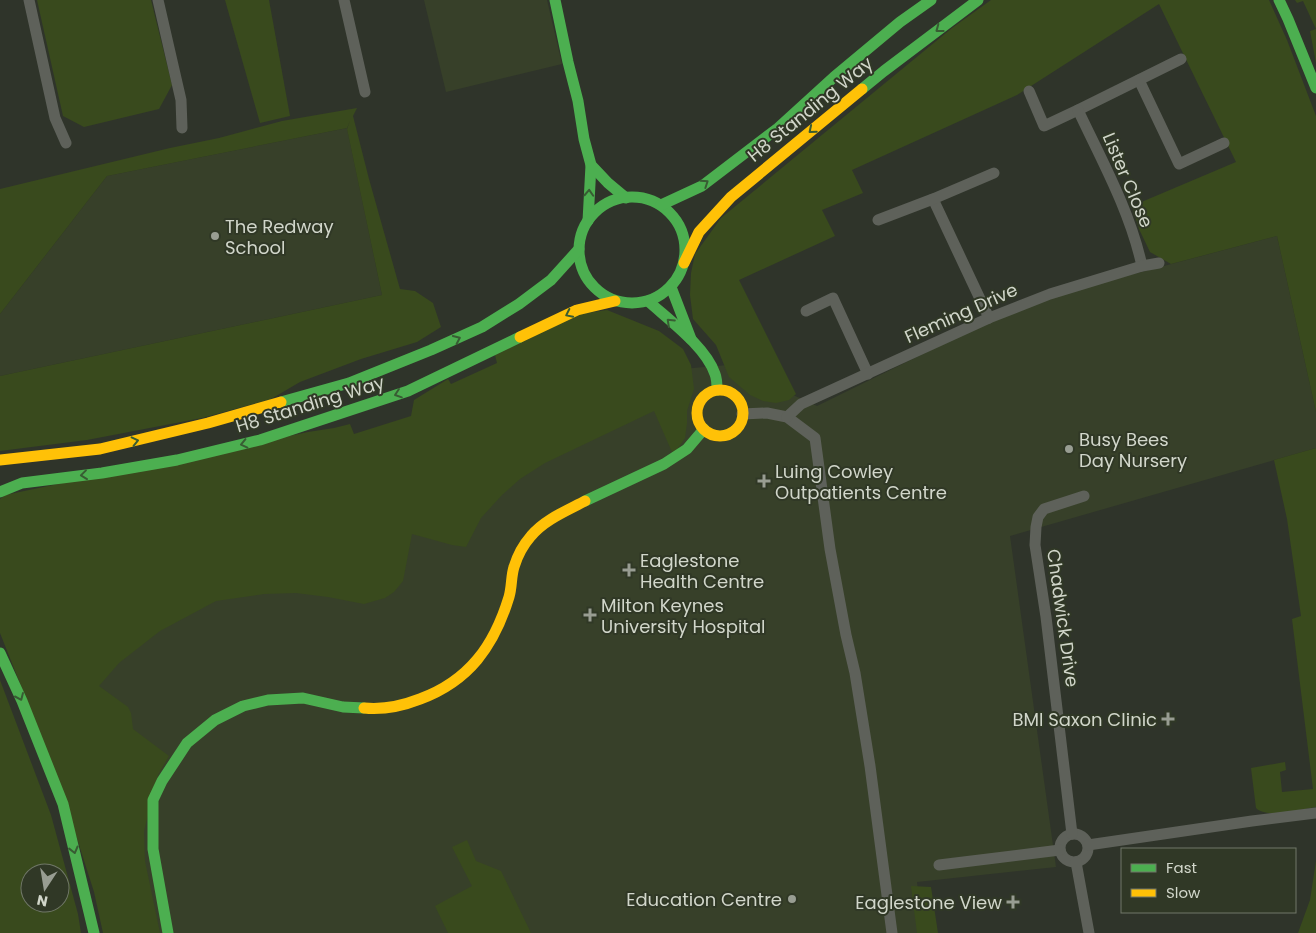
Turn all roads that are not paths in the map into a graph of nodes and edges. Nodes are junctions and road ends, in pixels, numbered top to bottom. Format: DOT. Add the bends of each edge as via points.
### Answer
graph roads {
  1 [pos="29,0"];
  2 [pos="158,0"];
  3 [pos="344,0"];
  4 [pos="555,0"];
  5 [pos="930,0"];
  6 [pos="978,0"];
  7 [pos="1279,0"];
  8 [pos="1181,59"];
  9 [pos="1139,80"];
  10 [pos="1316,88"];
  11 [pos="1029,91"];
  12 [pos="365,92"];
  13 [pos="1078,110"];
  14 [pos="182,128"];
  15 [pos="1224,142"];
  16 [pos="66,143"];
  17 [pos="591,164"];
  18 [pos="994,173"];
  19 [pos="626,198"];
  20 [pos="934,199"];
  21 [pos="661,205"];
  22 [pos="878,220"];
  23 [pos="588,221"];
  24 [pos="579,249"];
  25 [pos="684,263"];
  26 [pos="1159,263"];
  27 [pos="1142,266"];
  28 [pos="672,287"];
  29 [pos="615,301"];
  30 [pos="648,301"];
  31 [pos="806,311"];
  32 [pos="989,318"];
  33 [pos="692,342"];
  34 [pos="868,374"];
  35 [pos="717,390"];
  36 [pos="742,414"];
  37 [pos="787,417"];
  38 [pos="704,429"];
  39 [pos="0,460"];
  40 [pos="0,492"];
  41 [pos="1084,496"];
  42 [pos="0,653"];
  43 [pos="1316,814"];
  44 [pos="1072,834"];
  45 [pos="1088,845"];
  46 [pos="1060,850"];
  47 [pos="1076,862"];
  48 [pos="939,865"];
  49 [pos="94,933"];
  50 [pos="168,933"];
  51 [pos="892,933"];
  52 [pos="1089,933"];
  1 -- 16 [label="street" via="56,118"];
  2 -- 14 [label="street" via="181,100"];
  3 -- 12 [label="street"];
  4 -- 17 [label="main road"];
  21 -- 5 [label="main road, H8 Standing Way, one-way" via="702,186 778,128 834,77"];
  6 -- 25 [label="main road, H8 Standing Way, one-way" via="884,71 731,197 699,232"];
  7 -- 10 [label="main road"];
  8 -- 9 [label="street"];
  9 -- 13 [label="street"];
  9 -- 15 [label="street" via="1179,164"];
  11 -- 13 [label="street" via="1044,126"];
  13 -- 27 [label="street, Lister Close" via="1128,220"];
  17 -- 19 [label="main road"];
  23 -- 17 [label="main road, one-way"];
  18 -- 20 [label="street"];
  19 -- 21 [label="main road" via="648,199"];
  19 -- 23 [label="main road" via="606,204"];
  20 -- 22 [label="street"];
  20 -- 32 [label="street"];
  21 -- 25 [label="main road" via="674,216 682,230 686,247"];
  23 -- 24 [label="main road"];
  24 -- 29 [label="main road" via="581,266 589,281 600,293"];
  39 -- 24 [label="main road, H8 Standing Way, one-way" via="100,449 349,384 482,327 551,280"];
  25 -- 28 [label="main road"];
  26 -- 27 [label="street, Fleming Drive"];
  27 -- 32 [label="street, Fleming Drive" via="1050,294"];
  28 -- 30 [label="main road"];
  28 -- 33 [label="main road"];
  29 -- 30 [label="main road" via="632,304"];
  29 -- 40 [label="main road, H8 Standing Way, one-way" via="577,310 408,391 260,440 176,460 22,483"];
  33 -- 30 [label="main road, one-way"];
  31 -- 34 [label="street" via="833,298"];
  32 -- 34 [label="street, Fleming Drive"];
  33 -- 35 [label="main road" via="715,375"];
  34 -- 37 [label="street, Fleming Drive" via="801,404"];
  35 -- 36 [label="main road" via="738,399"];
  35 -- 38 [label="main road" via="704,396 697,409"];
  36 -- 37 [label="street" via="767,413"];
  36 -- 38 [label="main road" via="738,426 728,434 715,435"];
  37 -- 51 [label="street" via="815,438 832,558 870,766"];
  38 -- 50 [label="main road" via="687,449 664,464 551,519 531,536 514,566 510,595 498,627 485,650 455,682 429,696 389,708 343,707 303,698 268,700 242,706 215,720 188,743 153,800 153,849"];
  41 -- 44 [label="street, Chadwick Drive" via="1044,509 1038,517 1035,545"];
  42 -- 49 [label="main road, one-way" via="63,804"];
  43 -- 45 [label="street"];
  44 -- 45 [label="street" via="1081,835"];
  44 -- 46 [label="street" via="1064,837"];
  45 -- 47 [label="street" via="1087,854"];
  46 -- 47 [label="street" via="1064,858"];
  46 -- 48 [label="street"];
  47 -- 52 [label="street"];
}
